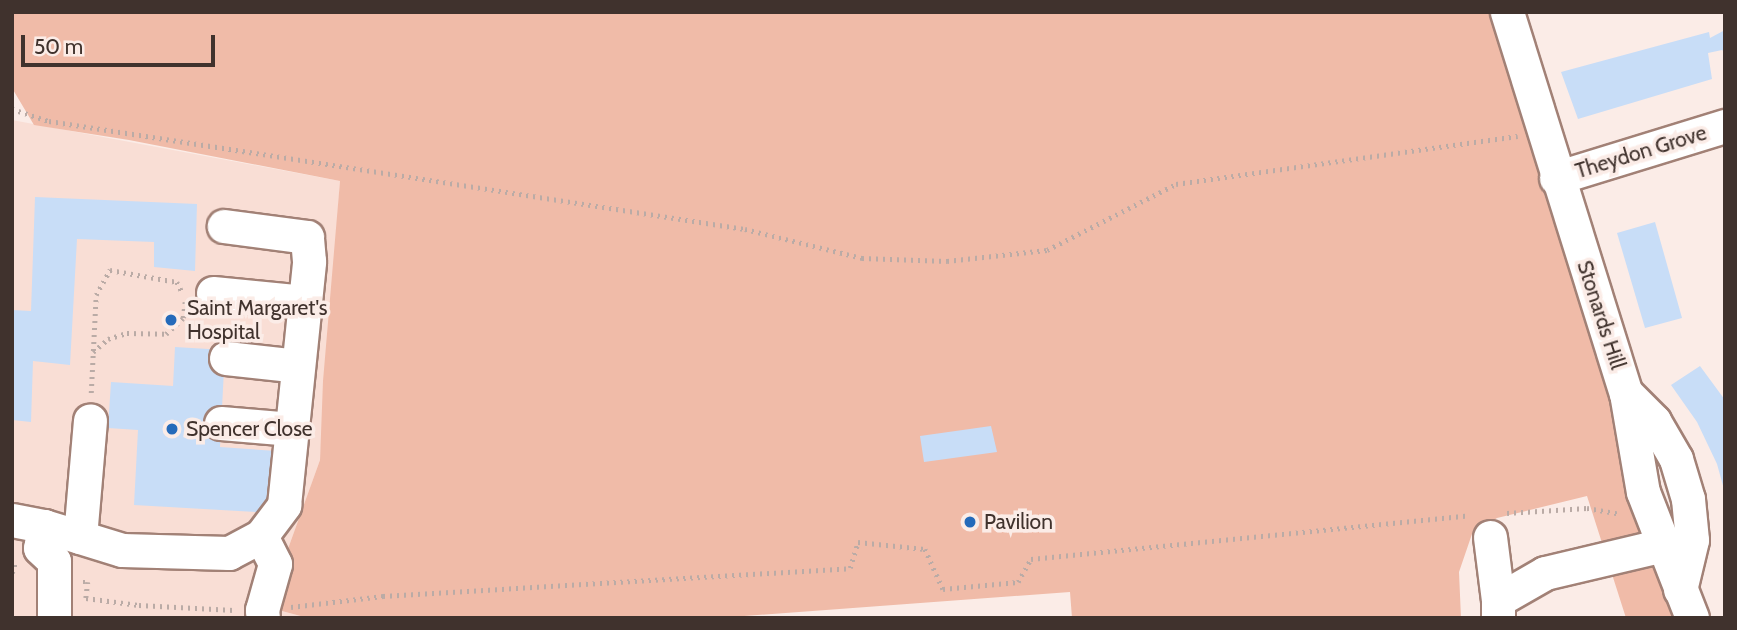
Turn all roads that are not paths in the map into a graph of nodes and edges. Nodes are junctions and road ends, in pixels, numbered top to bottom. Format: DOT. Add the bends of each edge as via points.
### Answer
graph roads {
  1 [pos="1507,12"];
  2 [pos="1725,126"];
  3 [pos="1556,178"];
  4 [pos="224,226"];
  5 [pos="213,293"];
  6 [pos="305,302"];
  7 [pos="226,358"];
  8 [pos="298,366"];
  9 [pos="1626,393"];
  10 [pos="90,420"];
  11 [pos="221,423"];
  12 [pos="292,429"];
  13 [pos="1491,521"];
  14 [pos="28,523"];
  15 [pos="1658,530"];
  16 [pos="261,536"];
  17 [pos="80,537"];
  18 [pos="1686,604"];
  19 [pos="1498,609"];
  20 [pos="262,614"];
  21 [pos="54,618"];
  1 -- 3 [label="street, Stonards Hill"];
  2 -- 3 [label="street, Theydon Grove"];
  3 -- 9 [label="street, Stonards Hill"];
  4 -- 6 [label="street" via="307,237"];
  5 -- 6 [label="street"];
  6 -- 8 [label="street"];
  7 -- 8 [label="street"];
  8 -- 12 [label="street"];
  9 -- 15 [label="street, Stonards Hill" via="1643,492"];
  9 -- 18 [label="street" via="1654,421 1676,459 1688,499 1692,540"];
  10 -- 17 [label="street"];
  11 -- 12 [label="street"];
  12 -- 16 [label="street" via="284,505"];
  13 -- 19 [label="street"];
  14 -- 17 [label="street"];
  14 -- 21 [label="street" via="40,548 54,561"];
  15 -- 18 [label="street, Stonards Hill"];
  15 -- 19 [label="street" via="1545,573"];
  16 -- 17 [label="street" via="229,553 122,550"];
  16 -- 20 [label="street" via="275,564"];
}
